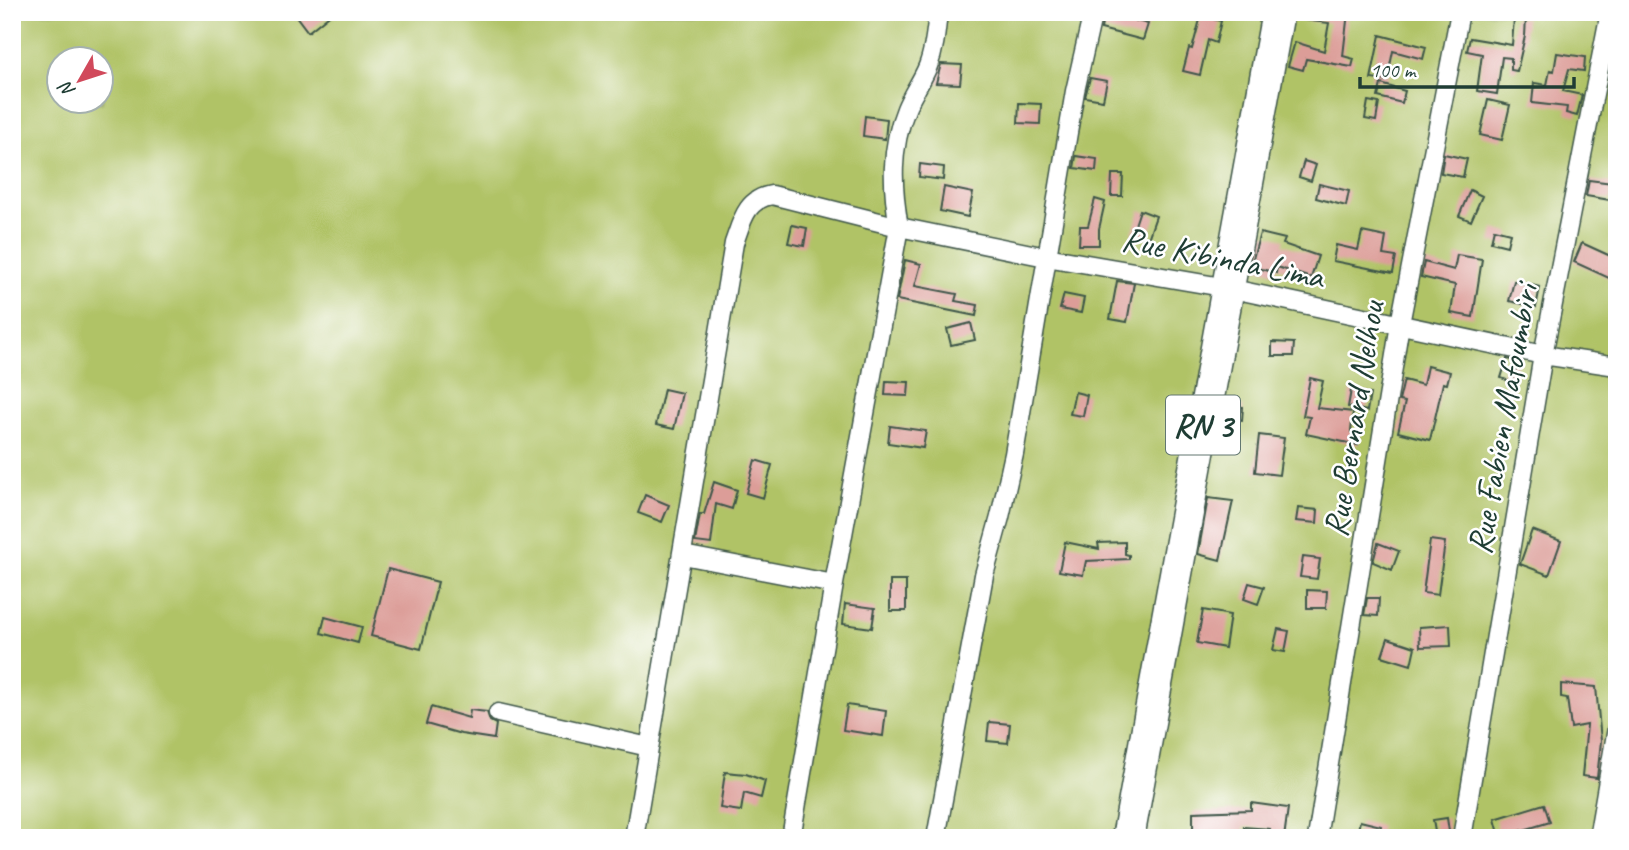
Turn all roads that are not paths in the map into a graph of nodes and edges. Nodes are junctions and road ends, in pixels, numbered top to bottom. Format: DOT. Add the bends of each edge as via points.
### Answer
graph roads {
  1 [pos="938,12"];
  2 [pos="1093,12"];
  3 [pos="1278,12"];
  4 [pos="1460,12"];
  5 [pos="1610,12"];
  6 [pos="899,227"];
  7 [pos="1046,257"];
  8 [pos="1228,288"];
  9 [pos="1400,324"];
  10 [pos="1543,355"];
  11 [pos="1617,366"];
  12 [pos="683,555"];
  13 [pos="834,584"];
  14 [pos="498,713"];
  15 [pos="1617,728"];
  16 [pos="649,747"];
  17 [pos="634,838"];
  18 [pos="791,838"];
  19 [pos="936,838"];
  20 [pos="1128,838"];
  21 [pos="1317,838"];
  22 [pos="1462,838"];
  23 [pos="1598,838"];
  1 -- 6 [label="street" via="933,51 905,112 896,148 892,176"];
  2 -- 7 [label="street"];
  3 -- 8 [label="highway, RN 3"];
  4 -- 9 [label="street, Rue Bernard Nelhou"];
  5 -- 10 [label="street, Rue Fabien Mafoumbiri"];
  6 -- 7 [label="street, Rue Kibinda Lima"];
  6 -- 12 [label="street, Rue Kibinda Lima" via="772,195 761,197 745,212 727,280"];
  6 -- 13 [label="street"];
  7 -- 8 [label="street, Rue Kibinda Lima"];
  7 -- 19 [label="street" via="1014,454 984,575"];
  8 -- 9 [label="street, Rue Kibinda Lima"];
  8 -- 20 [label="highway, RN 3"];
  9 -- 10 [label="street, Rue Kibinda Lima"];
  9 -- 21 [label="street, Rue Bernard Nelhou"];
  10 -- 11 [label="street, Rue Kibinda Lima"];
  10 -- 22 [label="street, Rue Fabien Mafoumbiri"];
  12 -- 13 [label="street"];
  12 -- 16 [label="street, Rue Kibinda Lima"];
  13 -- 18 [label="street"];
  14 -- 16 [label="street"];
  15 -- 23 [label="street"];
  16 -- 17 [label="street, Rue Kibinda Lima"];
}
